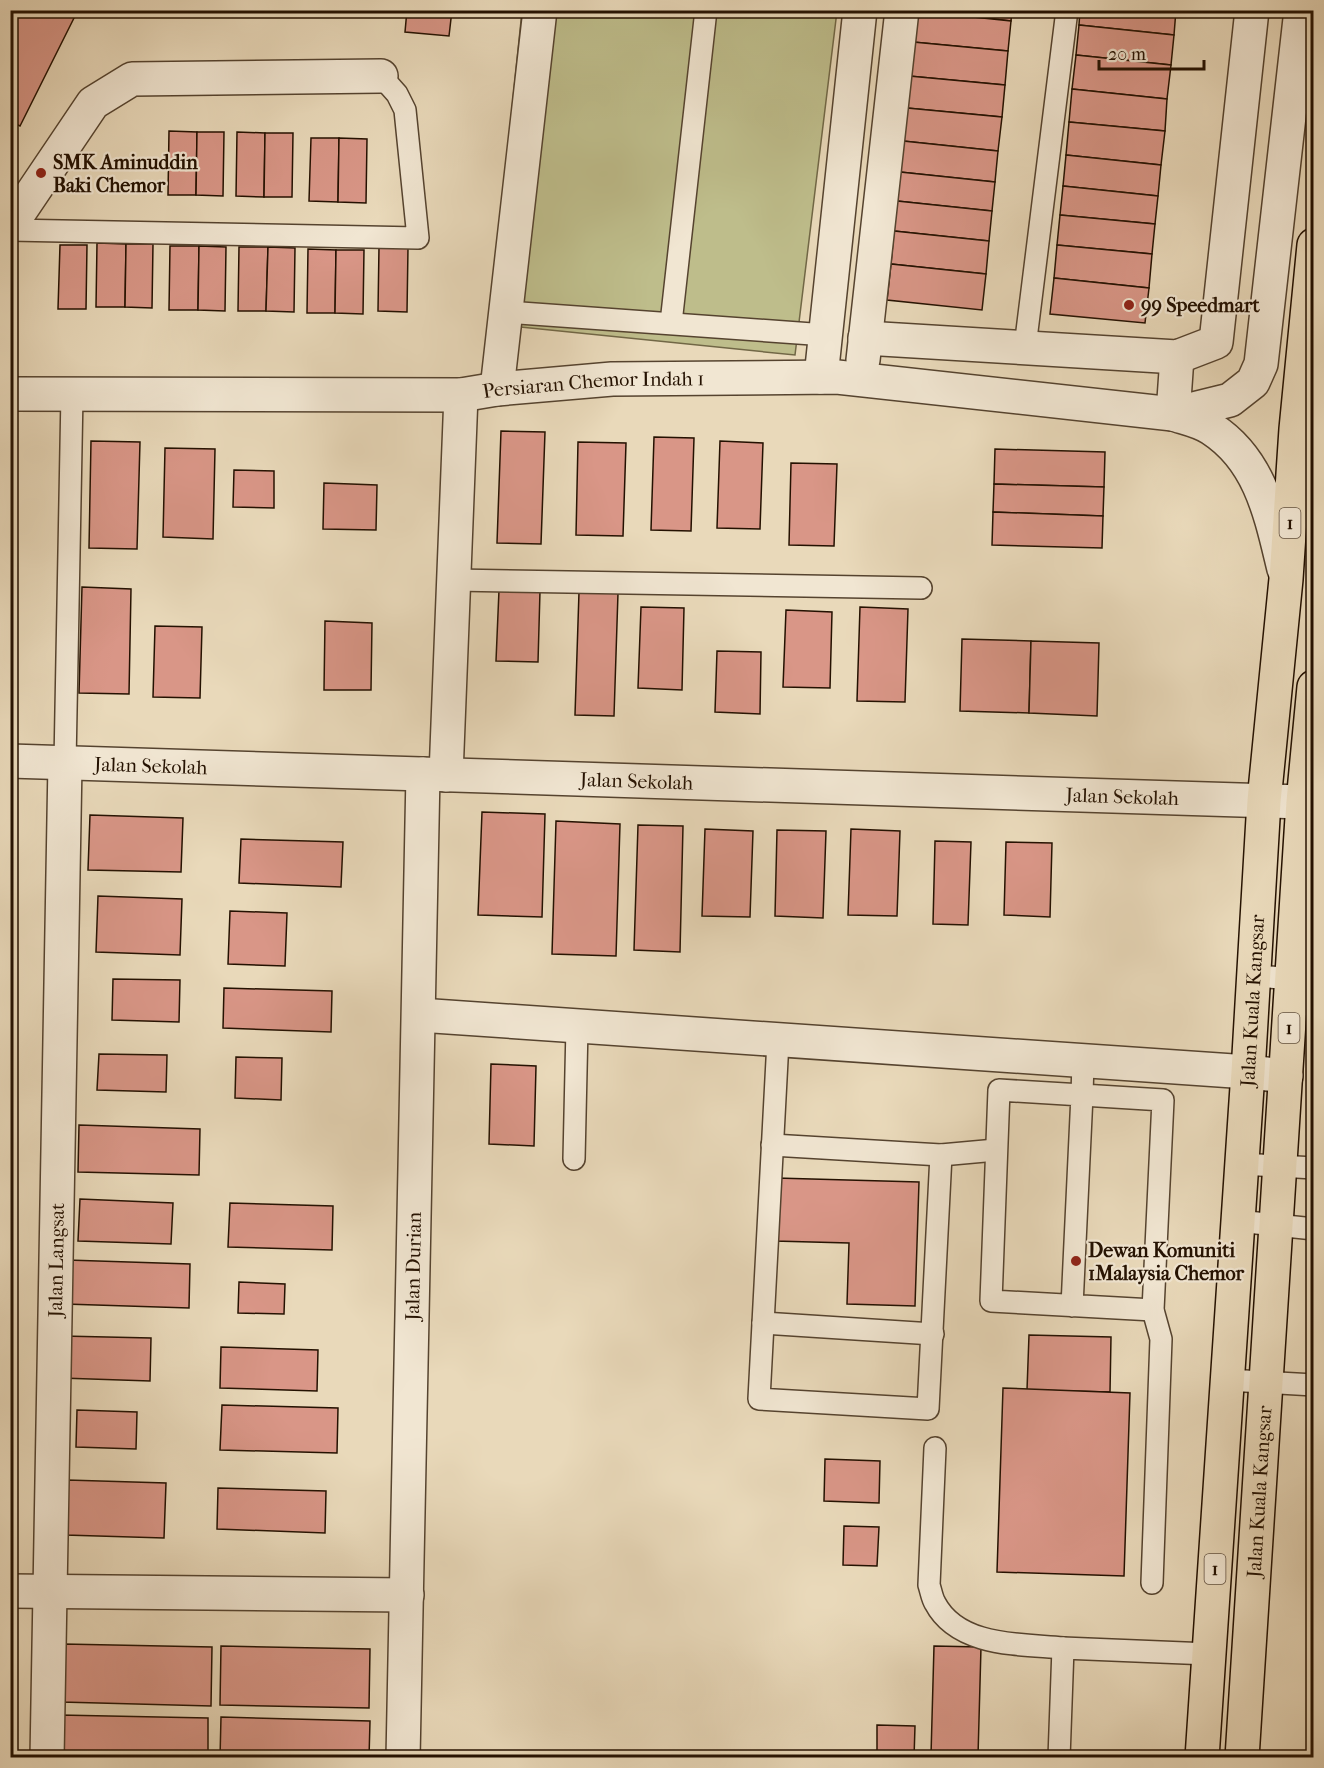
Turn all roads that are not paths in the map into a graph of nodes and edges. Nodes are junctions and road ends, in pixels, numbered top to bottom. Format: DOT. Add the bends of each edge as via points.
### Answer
graph roads {
  1 [pos="540,10"];
  2 [pos="706,10"];
  3 [pos="860,10"];
  4 [pos="902,10"];
  5 [pos="1067,10"];
  6 [pos="1252,10"];
  7 [pos="1301,10"];
  8 [pos="381,76"];
  9 [pos="10,228"];
  10 [pos="1314,245"];
  11 [pos="506,312"];
  12 [pos="671,323"];
  13 [pos="826,335"];
  14 [pos="866,338"];
  15 [pos="1025,347"];
  16 [pos="1177,357"];
  17 [pos="821,377"];
  18 [pos="861,380"];
  19 [pos="497,389"];
  20 [pos="10,394"];
  21 [pos="72,394"];
  22 [pos="461,395"];
  23 [pos="1173,414"];
  24 [pos="1286,579"];
  25 [pos="454,580"];
  26 [pos="921,588"];
  27 [pos="1314,687"];
  28 [pos="10,761"];
  29 [pos="65,763"];
  30 [pos="435,775"];
  31 [pos="1263,801"];
  32 [pos="1303,802"];
  33 [pos="1253,976"];
  34 [pos="1303,980"];
  35 [pos="419,1015"];
  36 [pos="577,1027"];
  37 [pos="778,1041"];
  38 [pos="1083,1062"];
  39 [pos="1248,1072"];
  40 [pos="1286,1076"];
  41 [pos="1082,1095"];
  42 [pos="772,1145"];
  43 [pos="996,1150"];
  44 [pos="941,1155"];
  45 [pos="574,1159"];
  46 [pos="1242,1164"];
  47 [pos="1280,1166"];
  48 [pos="1314,1167"];
  49 [pos="1238,1221"];
  50 [pos="1276,1225"];
  51 [pos="1314,1229"];
  52 [pos="1072,1306"];
  53 [pos="1153,1310"];
  54 [pos="763,1323"];
  55 [pos="933,1334"];
  56 [pos="1227,1380"];
  57 [pos="1266,1382"];
  58 [pos="1314,1385"];
  59 [pos="935,1448"];
  60 [pos="1152,1584"];
  61 [pos="10,1591"];
  62 [pos="50,1591"];
  63 [pos="407,1595"];
  64 [pos="1062,1648"];
  65 [pos="1209,1653"];
  66 [pos="48,1758"];
  67 [pos="404,1758"];
  68 [pos="1059,1758"];
  69 [pos="1202,1758"];
  70 [pos="1242,1758"];
  1 -- 11 [label="street"];
  2 -- 12 [label="lane"];
  3 -- 13 [label="street"];
  4 -- 14 [label="street"];
  5 -- 15 [label="lane"];
  6 -- 16 [label="street" via="1216,342"];
  7 -- 23 [label="street" via="1261,364 1253,382 1230,400"];
  8 -- 9 [label="street" via="132,79 93,103"];
  8 -- 9 [label="lane" via="405,110 418,238"];
  10 -- 24 [label="highway, Jalan Kuala Kangsar / 1"];
  11 -- 12 [label="lane"];
  11 -- 19 [label="street"];
  12 -- 13 [label="lane"];
  13 -- 17 [label="street"];
  14 -- 15 [label="street"];
  14 -- 18 [label="street"];
  15 -- 16 [label="street"];
  16 -- 23 [label="street"];
  17 -- 18 [label="street, Persiaran Chemor Indah 1"];
  17 -- 19 [label="street, Persiaran Chemor Indah 1" via="612,379"];
  18 -- 23 [label="street, Persiaran Chemor Indah 1"];
  19 -- 22 [label="street, Persiaran Chemor Indah 1"];
  20 -- 21 [label="street, Persiaran Chemor Indah 1"];
  21 -- 22 [label="street, Persiaran Chemor Indah 1"];
  21 -- 29 [label="lane"];
  22 -- 25 [label="street, Jalan Durian"];
  23 -- 24 [label="street" via="1211,428 1243,457 1271,516"];
  24 -- 31 [label="highway, Jalan Kuala Kangsar / 1"];
  25 -- 26 [label="lane"];
  25 -- 30 [label="street, Jalan Durian"];
  27 -- 32 [label="highway, Jalan Kuala Kangsar / 1"];
  28 -- 29 [label="street, Jalan Sekolah"];
  29 -- 30 [label="street, Jalan Sekolah"];
  29 -- 62 [label="street, Jalan Langsat"];
  30 -- 31 [label="street, Jalan Sekolah"];
  30 -- 35 [label="street, Jalan Durian"];
  31 -- 32 [label="street, Jalan Sekolah"];
  31 -- 33 [label="highway, Jalan Kuala Kangsar / 1"];
  32 -- 34 [label="highway, Jalan Kuala Kangsar / 1"];
  33 -- 34 [label="lane"];
  33 -- 39 [label="highway, Jalan Kuala Kangsar / 1"];
  34 -- 40 [label="highway, Jalan Kuala Kangsar / 1"];
  35 -- 36 [label="street"];
  35 -- 63 [label="street, Jalan Durian"];
  36 -- 37 [label="street"];
  36 -- 45 [label="lane"];
  37 -- 38 [label="street"];
  37 -- 42 [label="lane"];
  38 -- 39 [label="street"];
  38 -- 41 [label="lane"];
  39 -- 40 [label="street"];
  39 -- 46 [label="highway, Jalan Kuala Kangsar / 1"];
  40 -- 47 [label="highway, Jalan Kuala Kangsar / 1"];
  41 -- 43 [label="lane" via="999,1090"];
  41 -- 52 [label="lane"];
  41 -- 53 [label="lane" via="1162,1100"];
  42 -- 44 [label="lane"];
  42 -- 54 [label="lane"];
  43 -- 44 [label="lane"];
  43 -- 52 [label="lane" via="991,1301"];
  44 -- 55 [label="lane"];
  46 -- 47 [label="lane"];
  46 -- 49 [label="highway, Jalan Kuala Kangsar / 1"];
  47 -- 48 [label="lane"];
  47 -- 50 [label="highway, Jalan Kuala Kangsar / 1"];
  49 -- 50 [label="lane"];
  49 -- 56 [label="highway, Jalan Kuala Kangsar / 1"];
  50 -- 51 [label="lane"];
  50 -- 57 [label="highway, Jalan Kuala Kangsar / 1"];
  52 -- 53 [label="lane"];
  53 -- 60 [label="lane" via="1161,1339"];
  54 -- 55 [label="lane"];
  54 -- 55 [label="lane" via="759,1399 928,1409"];
  56 -- 57 [label="lane"];
  56 -- 65 [label="highway, Jalan Kuala Kangsar / 1"];
  57 -- 58 [label="lane"];
  57 -- 70 [label="highway, Jalan Kuala Kangsar / 1"];
  59 -- 64 [label="lane" via="929,1585 934,1602 946,1619 983,1639"];
  61 -- 62 [label="street"];
  62 -- 63 [label="street"];
  62 -- 66 [label="street, Jalan Langsat"];
  63 -- 67 [label="street, Jalan Durian"];
  64 -- 65 [label="lane"];
  64 -- 68 [label="lane"];
  65 -- 69 [label="highway, Jalan Kuala Kangsar / 1"];
}
